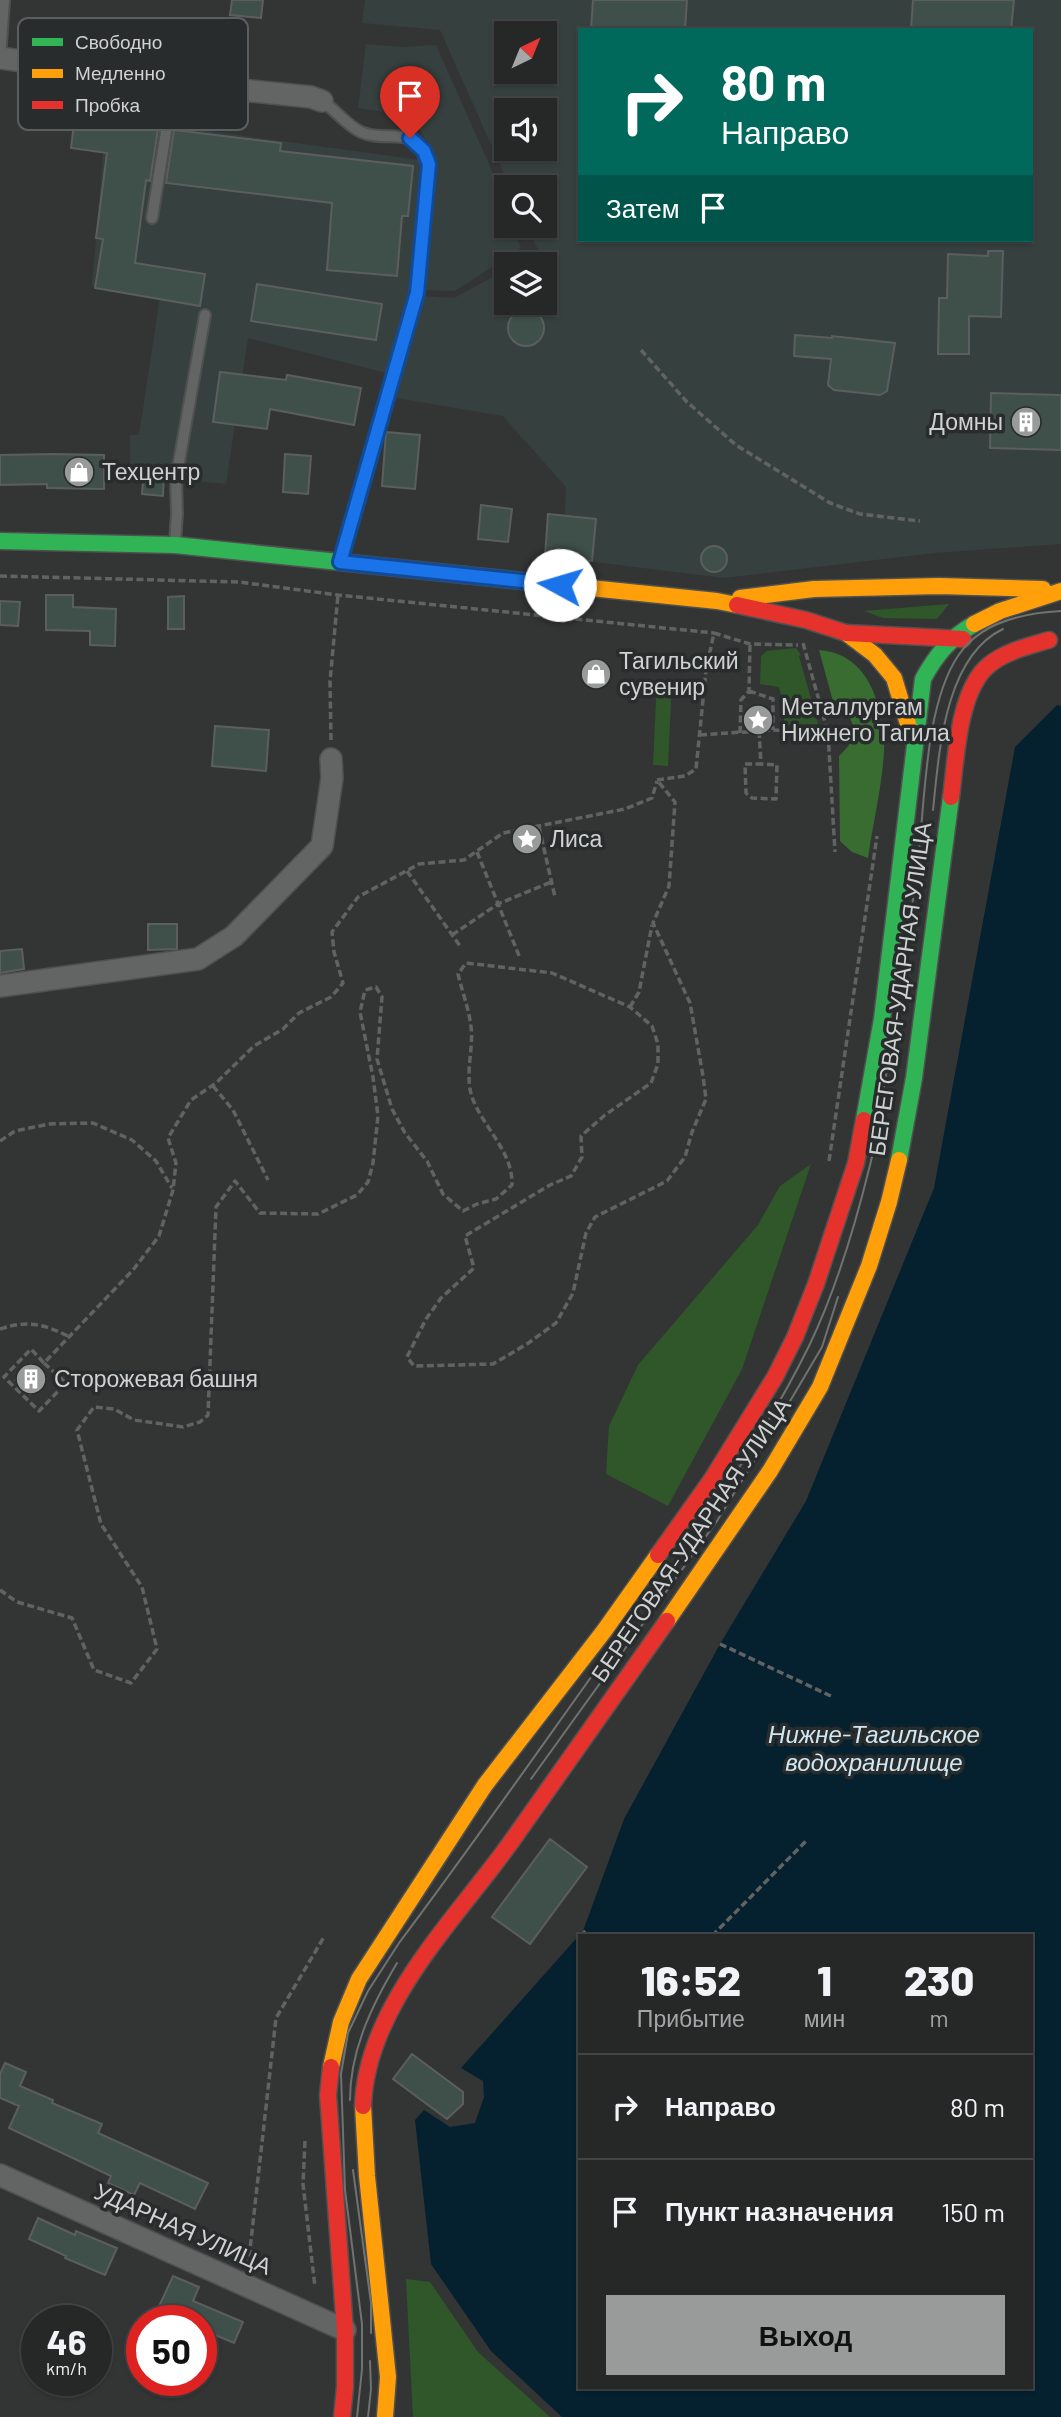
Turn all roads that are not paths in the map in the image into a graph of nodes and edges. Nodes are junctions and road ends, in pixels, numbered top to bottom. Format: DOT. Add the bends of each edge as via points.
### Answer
graph roads {
  1 [pos="4,0"];
  2 [pos="0,58"];
  3 [pos="18,61"];
  4 [pos="248,91"];
  5 [pos="322,101"];
  6 [pos="166,130"];
  7 [pos="152,218"];
  8 [pos="205,315"];
  9 [pos="0,541"];
  10 [pos="175,545"];
  11 [pos="340,562"];
  12 [pos="1061,591"];
  13 [pos="717,601"];
  14 [pos="846,633"];
  15 [pos="949,639"];
  16 [pos="980,639"];
  17 [pos="1000,640"];
  18 [pos="1055,640"];
  19 [pos="914,744"];
  20 [pos="331,759"];
  21 [pos="0,986"];
  22 [pos="0,2175"];
  23 [pos="345,2330"];
  24 [pos="342,2417"];
  25 [pos="385,2417"];
  1 -- 2 [label="lane"];
  2 -- 3 [label="street"];
  4 -- 5 [label="street"];
  5 -- 11 [label="lane" via="358,131 410,138 424,151 429,164 417,293"];
  6 -- 7 [label="lane"];
  8 -- 10 [label="lane" via="176,479"];
  9 -- 10 [label="main road"];
  10 -- 11 [label="main road"];
  11 -- 13 [label="main road"];
  12 -- 13 [label="main road" via="939,586 814,589"];
  12 -- 15 [label="main road, БЕРЕГОВАЯ-УДАРНАЯ УЛИЦА" via="993,614"];
  13 -- 14 [label="main road"];
  14 -- 15 [label="main road"];
  14 -- 19 [label="main road, БЕРЕГОВАЯ-УДАРНАЯ УЛИЦА" via="875,655 894,678"];
  15 -- 16 [label="main road"];
  15 -- 19 [label="main road, БЕРЕГОВАЯ-УДАРНАЯ УЛИЦА" via="923,679"];
  17 -- 18 [label="main road"];
  18 -- 25 [label="main road, БЕРЕГОВАЯ-УДАРНАЯ УЛИЦА" via="1017,648 995,660 976,679 961,725 903,1142 869,1266 820,1387 770,1471 673,1613 509,1845 410,1975 376,2043 366,2072 363,2104 388,2378"];
  19 -- 23 [label="main road, БЕРЕГОВАЯ-УДАРНАЯ УЛИЦА" via="882,1019 856,1163 795,1337 712,1479 604,1631 485,1785 359,1979 341,2022 328,2095"];
  20 -- 21 [label="street" via="322,846 234,936 198,959"];
  22 -- 23 [label="street, УДАРНАЯ УЛИЦА"];
  23 -- 24 [label="main road, БЕРЕГОВАЯ-УДАРНАЯ УЛИЦА"];
}
